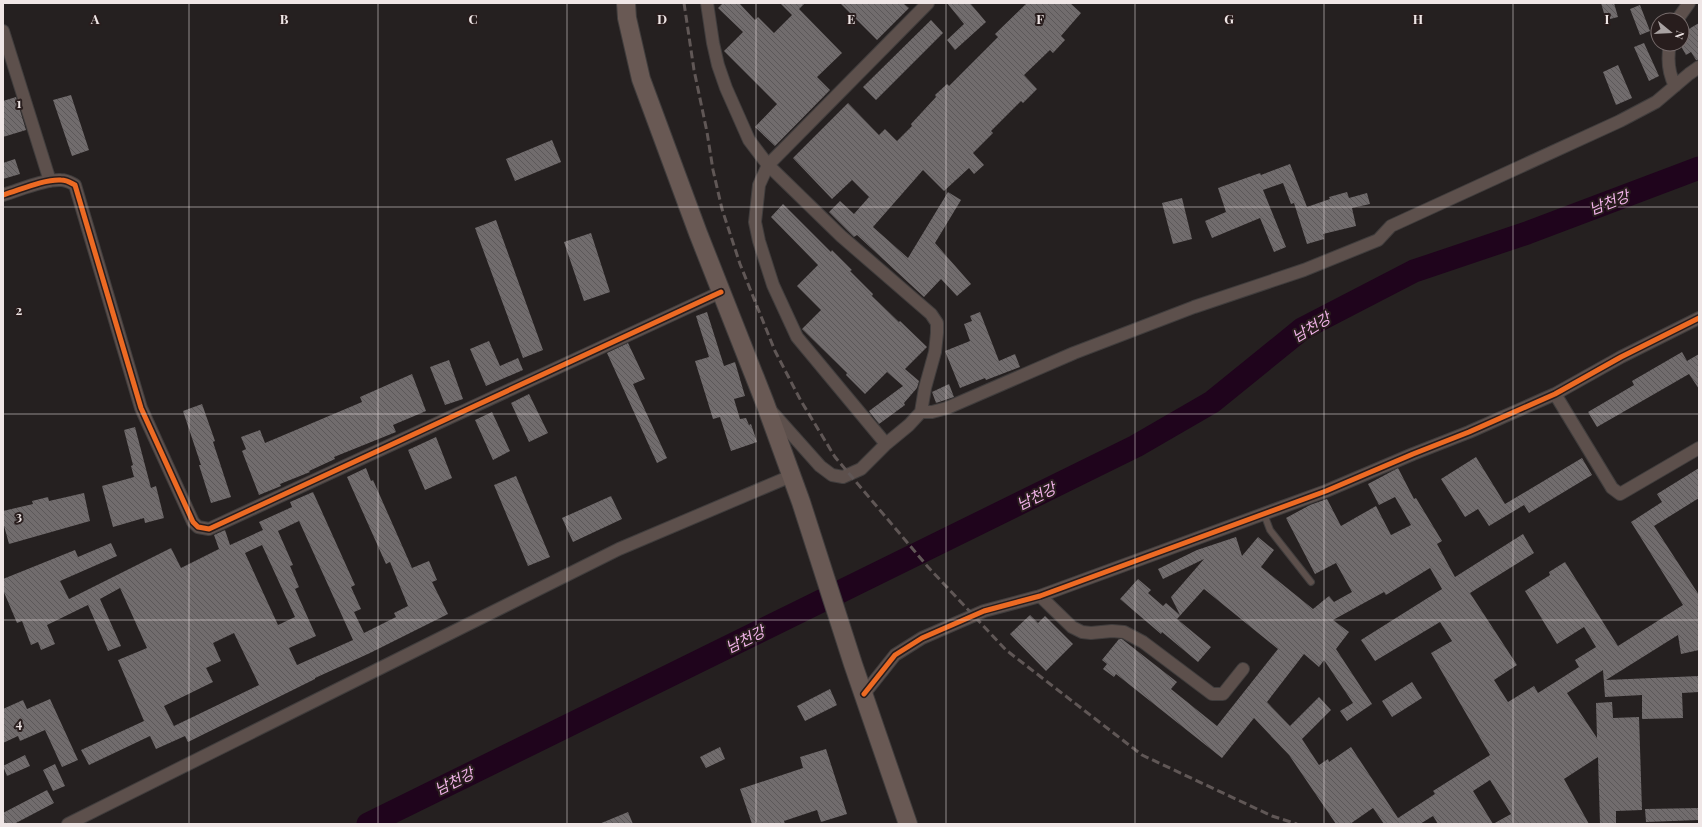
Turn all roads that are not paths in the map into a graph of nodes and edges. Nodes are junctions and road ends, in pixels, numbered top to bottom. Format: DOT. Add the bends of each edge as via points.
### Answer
graph roads {
  1 [pos="626,3"];
  2 [pos="707,3"];
  3 [pos="928,3"];
  4 [pos="1689,3"];
  5 [pos="1683,12"];
  6 [pos="3,31"];
  7 [pos="1668,52"];
  8 [pos="1699,68"];
  9 [pos="1675,86"];
  10 [pos="768,165"];
  11 [pos="50,181"];
  12 [pos="3,195"];
  13 [pos="721,292"];
  14 [pos="1699,318"];
  15 [pos="1555,394"];
  16 [pos="765,403"];
  17 [pos="921,412"];
  18 [pos="886,444"];
  19 [pos="1699,448"];
  20 [pos="791,476"];
  21 [pos="1264,514"];
  22 [pos="1311,582"];
  23 [pos="1040,596"];
  24 [pos="1243,669"];
  25 [pos="864,694"];
  26 [pos="68,824"];
  27 [pos="908,824"];
  1 -- 13 [label="main road" via="641,79"];
  2 -- 10 [label="street" via="713,43 726,88 749,140"];
  3 -- 10 [label="street"];
  4 -- 5 [label="street"];
  6 -- 11 [label="street"];
  7 -- 9 [label="street" via="1668,67"];
  8 -- 9 [label="street"];
  9 -- 17 [label="street" via="1656,102 1620,121 1391,226 1378,240 1304,270 1194,307 1074,353 947,408"];
  10 -- 17 [label="street" via="841,236 931,314 937,323 935,352"];
  10 -- 18 [label="street" via="759,185 755,222 758,241 773,285 797,337"];
  11 -- 12 [label="street"];
  11 -- 13 [label="street" via="67,181 76,185 141,408 193,522 198,527 209,529"];
  13 -- 16 [label="main road"];
  14 -- 15 [label="street"];
  15 -- 19 [label="street" via="1612,488 1620,494"];
  15 -- 21 [label="street" via="1359,478"];
  16 -- 18 [label="street" via="820,466 832,475 843,477 861,469"];
  16 -- 20 [label="main road"];
  17 -- 18 [label="street"];
  20 -- 25 [label="main road"];
  20 -- 26 [label="street" via="619,549"];
  21 -- 22 [label="lane" via="1270,530"];
  21 -- 23 [label="street"];
  23 -- 24 [label="street" via="1072,627 1091,633 1124,632 1143,642 1212,694 1223,694"];
  23 -- 25 [label="street" via="984,611 922,638 895,655"];
  25 -- 27 [label="main road"];
}
